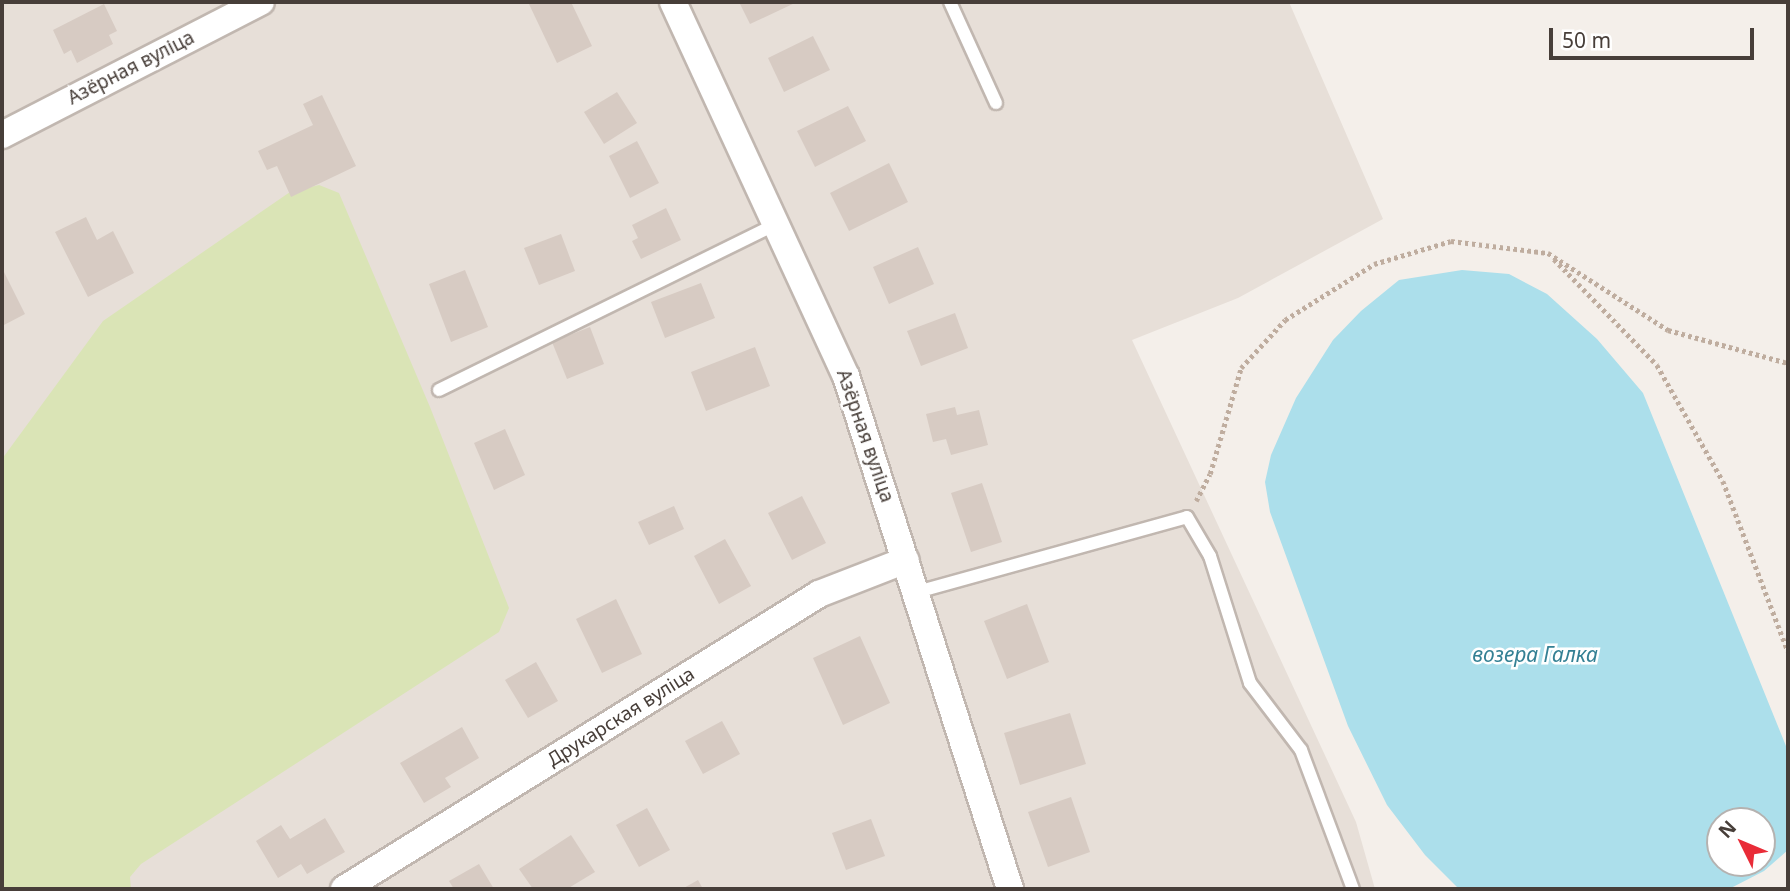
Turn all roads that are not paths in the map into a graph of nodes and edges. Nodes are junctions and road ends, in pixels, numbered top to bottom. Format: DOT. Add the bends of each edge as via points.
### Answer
graph roads {
  1 [pos="261,2"];
  2 [pos="673,2"];
  3 [pos="950,2"];
  4 [pos="996,103"];
  5 [pos="2,135"];
  6 [pos="774,225"];
  7 [pos="439,390"];
  8 [pos="906,560"];
  9 [pos="917,592"];
  10 [pos="344,889"];
  11 [pos="1010,889"];
  12 [pos="1353,889"];
  1 -- 5 [label="street, Азёрная вуліца"];
  2 -- 6 [label="street, Азёрная вуліца"];
  3 -- 4 [label="lane"];
  6 -- 7 [label="lane"];
  6 -- 8 [label="street, Азёрная вуліца" via="846,376"];
  8 -- 9 [label="street, Азёрная вуліца"];
  8 -- 10 [label="street, Друкарская вуліца" via="819,594"];
  9 -- 11 [label="street, Азёрная вуліца"];
  9 -- 12 [label="lane" via="1187,517 1210,556 1250,683 1301,750"];
}
